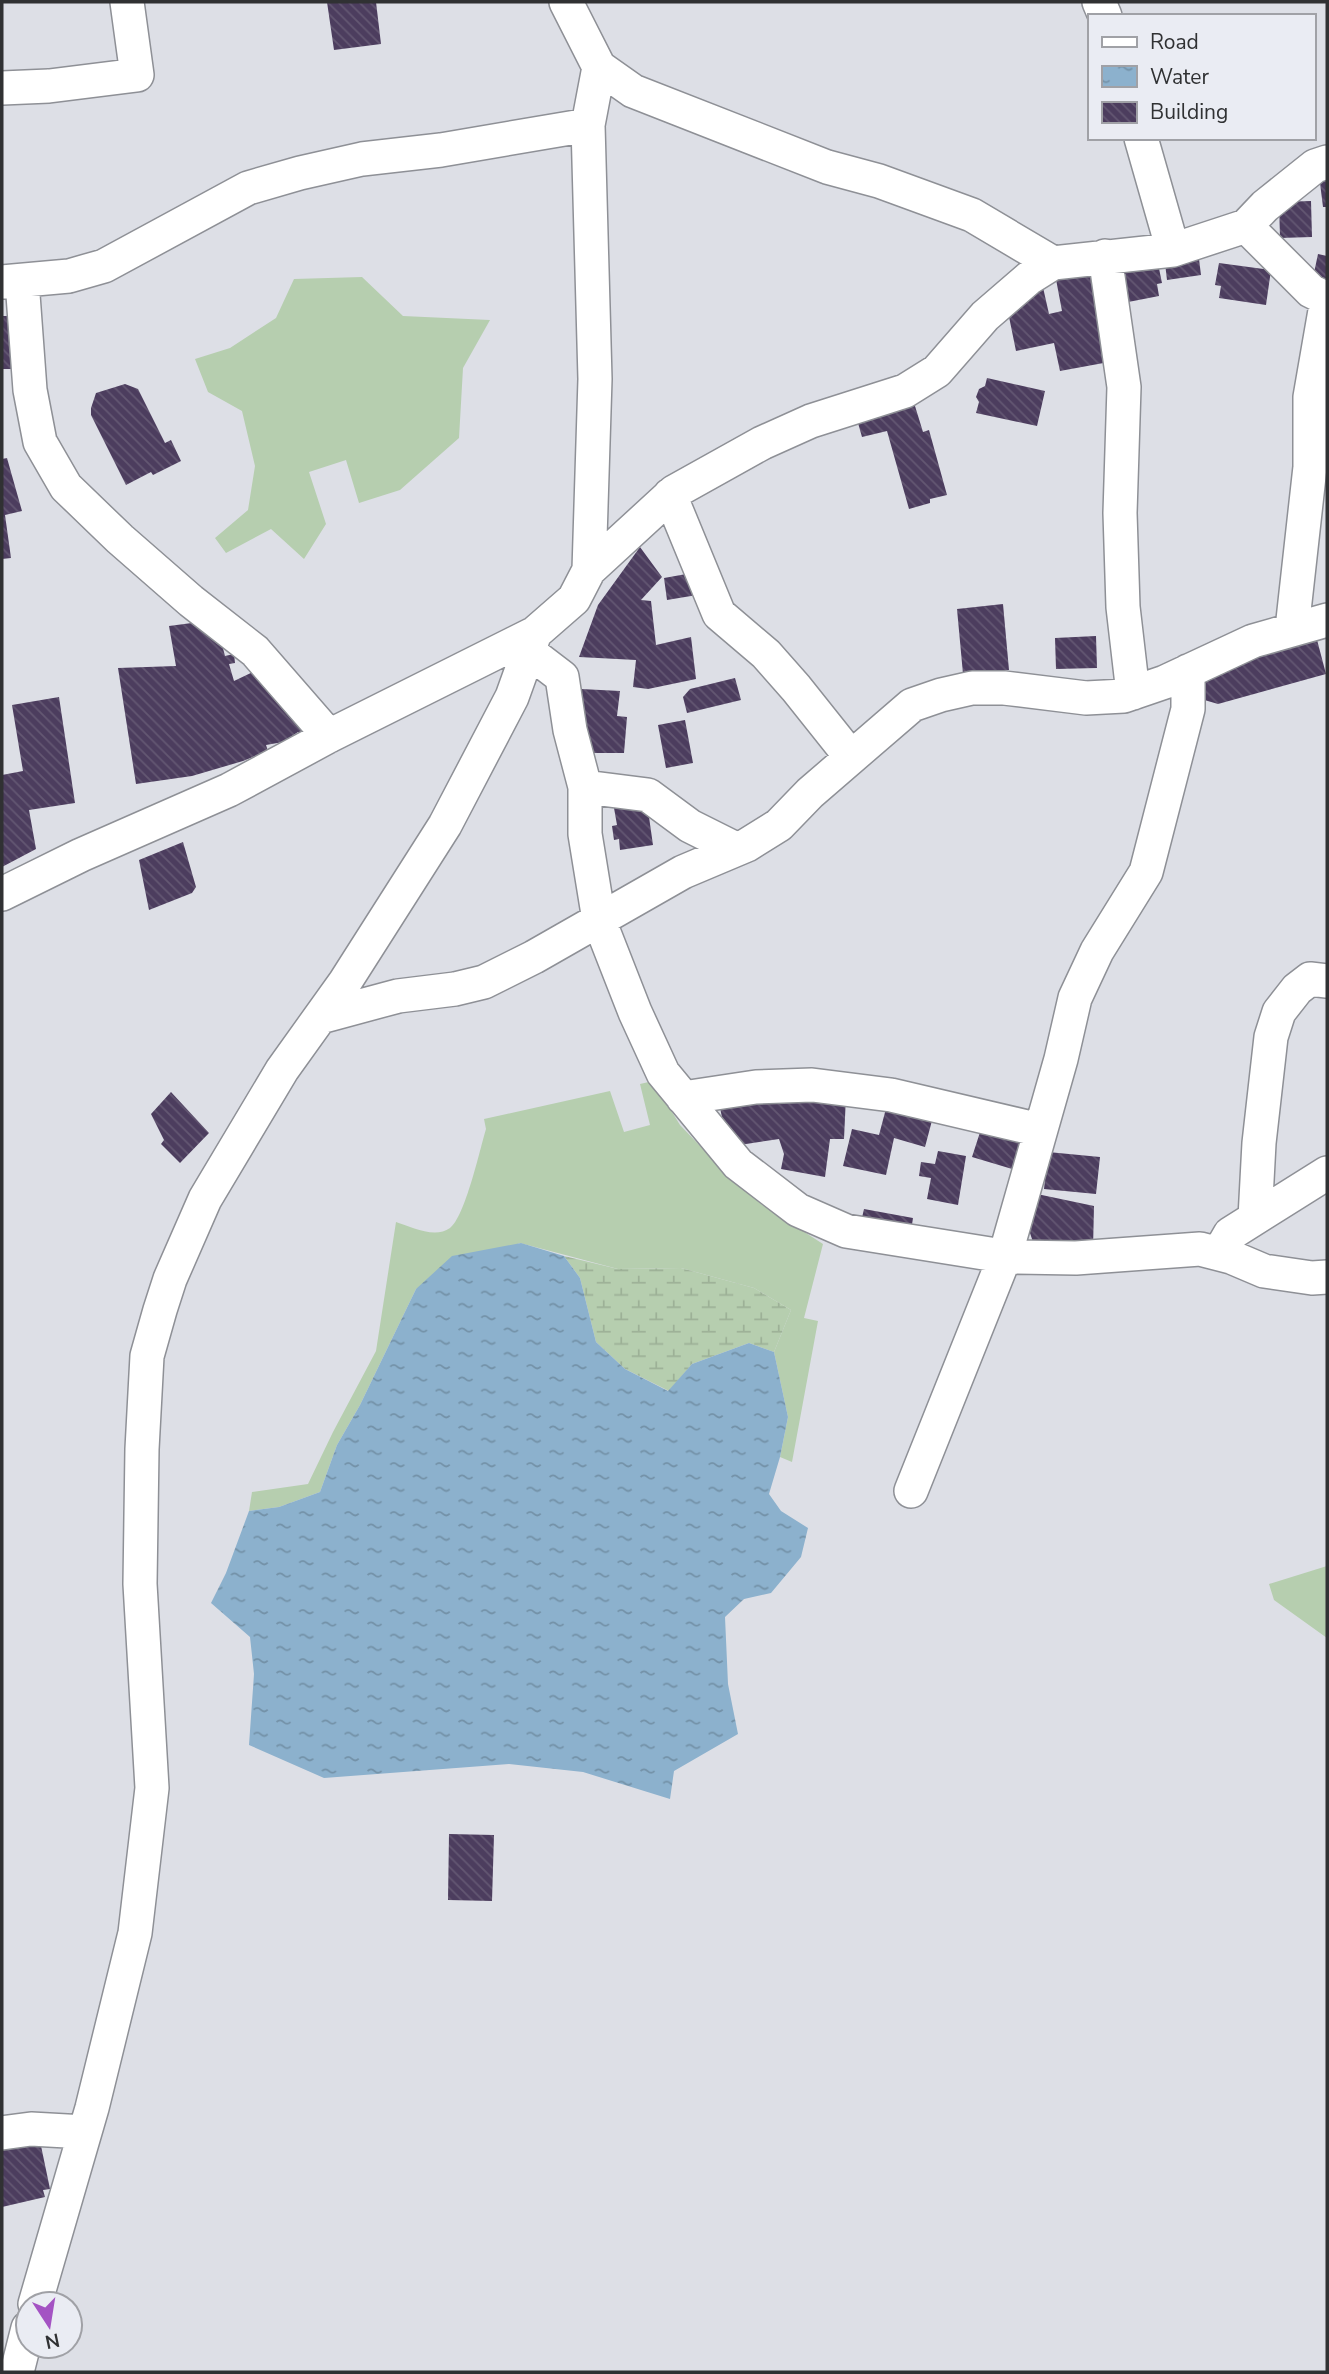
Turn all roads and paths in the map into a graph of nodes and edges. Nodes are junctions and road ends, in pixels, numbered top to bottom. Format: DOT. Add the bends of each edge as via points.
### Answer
graph roads {
  1 [pos="127,2"];
  2 [pos="566,2"];
  3 [pos="599,67"];
  4 [pos="2,88"];
  5 [pos="588,125"];
  6 [pos="1142,140"];
  7 [pos="1327,162"];
  8 [pos="1246,226"];
  9 [pos="1173,250"];
  10 [pos="1105,256"];
  11 [pos="1053,263"];
  12 [pos="12,281"];
  13 [pos="1327,299"];
  14 [pos="670,495"];
  15 [pos="589,570"];
  16 [pos="1327,620"];
  17 [pos="1292,629"];
  18 [pos="531,642"];
  19 [pos="1188,671"];
  20 [pos="1133,693"];
  21 [pos="329,736"];
  22 [pos="851,757"];
  23 [pos="585,788"];
  24 [pos="736,849"];
  25 [pos="2,894"];
  26 [pos="600,920"];
  27 [pos="1327,981"];
  28 [pos="320,1017"];
  29 [pos="683,1098"];
  30 [pos="1040,1130"];
  31 [pos="1327,1173"];
  32 [pos="1255,1218"];
  33 [pos="1219,1254"];
  34 [pos="1004,1256"];
  35 [pos="1327,1277"];
  36 [pos="911,1491"];
  37 [pos="85,2132"];
  38 [pos="2,2133"];
  39 [pos="39,2290"];
  1 -- 4 [label="street" via="137,75"];
  2 -- 3 [label="street"];
  3 -- 5 [label="street"];
  3 -- 11 [label="street" via="633,90 827,167 972,215"];
  5 -- 12 [label="street" via="362,159 300,173 248,188 104,266 69,276"];
  5 -- 15 [label="street" via="595,379"];
  6 -- 9 [label="street"];
  7 -- 8 [label="street" via="1315,166"];
  8 -- 9 [label="street"];
  8 -- 13 [label="street" via="1311,291"];
  9 -- 10 [label="street"];
  10 -- 11 [label="street"];
  10 -- 20 [label="street" via="1124,387 1120,513 1123,607"];
  11 -- 14 [label="street" via="985,316 937,372 905,391 811,421 762,443"];
  12 -- 21 [label="street" via="40,442 66,487 191,601 255,651"];
  13 -- 17 [label="street" via="1310,397 1310,467"];
  14 -- 15 [label="street"];
  14 -- 22 [label="street" via="719,614 773,662"];
  15 -- 18 [label="street" via="574,599"];
  16 -- 17 [label="street"];
  17 -- 19 [label="street"];
  18 -- 21 [label="street"];
  18 -- 23 [label="street" via="562,677"];
  18 -- 28 [label="street" via="512,696 445,825"];
  19 -- 20 [label="street"];
  19 -- 30 [label="street" via="1188,709 1146,872 1097,951 1075,998"];
  20 -- 22 [label="street" via="1086,698 972,688 941,695 912,705"];
  21 -- 25 [label="street" via="229,790"];
  22 -- 24 [label="street" via="779,825"];
  23 -- 24 [label="street" via="648,794 690,826"];
  23 -- 26 [label="street" via="585,834"];
  24 -- 26 [label="street" via="683,872"];
  26 -- 28 [label="street" via="484,982 398,996"];
  26 -- 29 [label="street" via="663,1073"];
  27 -- 32 [label="street" via="1310,979 1297,989 1279,1012 1271,1037"];
  28 -- 37 [label="street" via="282,1070 205,1199 170,1279 147,1356 140,1584 152,1788 135,1933"];
  29 -- 30 [label="street" via="756,1087 812,1085 891,1095"];
  29 -- 34 [label="street" via="738,1164 798,1210 846,1231"];
  30 -- 34 [label="street"];
  31 -- 32 [label="street"];
  32 -- 33 [label="street" via="1230,1234"];
  33 -- 34 [label="street" via="1200,1249 1076,1258"];
  33 -- 35 [label="street" via="1264,1271"];
  34 -- 36 [label="street"];
  37 -- 38 [label="street" via="31,2129"];
  37 -- 39 [label="street"];
}
